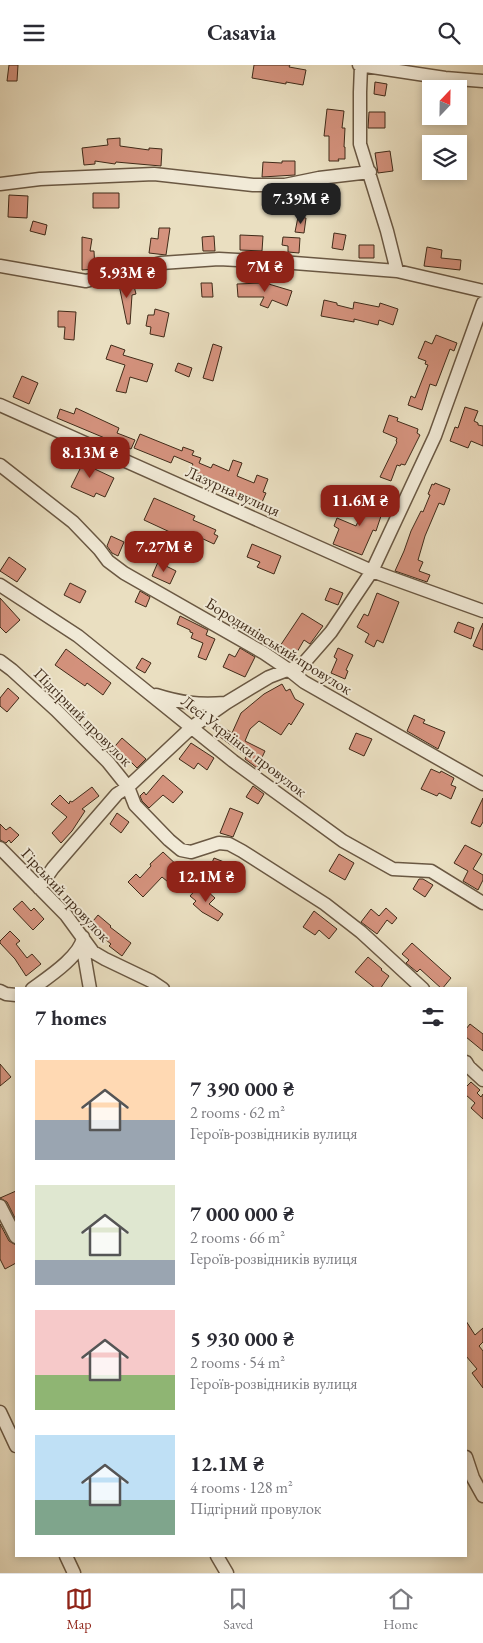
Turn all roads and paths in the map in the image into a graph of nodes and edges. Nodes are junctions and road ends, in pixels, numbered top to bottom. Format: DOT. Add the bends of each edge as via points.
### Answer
graph roads {
  1 [pos="360,65"];
  2 [pos="483,81"];
  3 [pos="370,172"];
  4 [pos="0,183"];
  5 [pos="0,266"];
  6 [pos="397,271"];
  7 [pos="483,291"];
  8 [pos="483,303"];
  9 [pos="0,405"];
  10 [pos="0,465"];
  11 [pos="372,571"];
  12 [pos="0,585"];
  13 [pos="483,611"];
  14 [pos="0,661"];
  15 [pos="289,670"];
  16 [pos="149,693"];
  17 [pos="226,703"];
  18 [pos="192,727"];
  19 [pos="483,784"];
  20 [pos="128,787"];
  21 [pos="0,848"];
  22 [pos="39,888"];
  23 [pos="483,903"];
  24 [pos="82,940"];
  25 [pos="35,987"];
  26 [pos="90,987"];
  27 [pos="160,987"];
  28 [pos="421,987"];
  29 [pos="0,991"];
  30 [pos="15,995"];
  31 [pos="467,1064"];
  32 [pos="483,1080"];
  33 [pos="0,1206"];
  34 [pos="15,1235"];
  35 [pos="0,1412"];
  36 [pos="15,1444"];
  37 [pos="467,1460"];
  38 [pos="483,1496"];
  39 [pos="66,1557"];
  40 [pos="219,1557"];
  41 [pos="74,1573"];
  42 [pos="227,1573"];
  1 -- 2 [label="street" via="445,79"];
  1 -- 3 [label="street" via="360,144"];
  3 -- 4 [label="street" via="285,185 253,185 154,174"];
  3 -- 6 [label="street"];
  5 -- 6 [label="street" via="86,281 161,263 219,259"];
  6 -- 7 [label="street"];
  8 -- 11 [label="street" via="436,436"];
  9 -- 11 [label="street, Лазурна вулиця"];
  10 -- 15 [label="street, Бородинівський провулок" via="73,522 108,561 124,573"];
  11 -- 13 [label="street, Лазурна вулиця"];
  11 -- 15 [label="street" via="331,632 303,664"];
  12 -- 16 [label="street, Лесі Українки провулок" via="78,636"];
  14 -- 20 [label="street, Підгірний провулок" via="56,710"];
  15 -- 17 [label="street" via="269,677"];
  15 -- 19 [label="street, Бородинівський провулок" via="304,682"];
  16 -- 17 [label="street" via="201,705"];
  16 -- 18 [label="street, Лесі Українки провулок"];
  17 -- 18 [label="street"];
  18 -- 20 [label="street"];
  18 -- 23 [label="street, Лесі Українки провулок" via="343,841 394,869 432,871"];
  20 -- 22 [label="street" via="117,794"];
  20 -- 28 [label="street, Підгірний провулок" via="135,805 181,850 191,852 219,843 242,851 361,931"];
  21 -- 22 [label="street, Гірський провулок"];
  22 -- 24 [label="street, Гірський провулок" via="66,915"];
  24 -- 25 [label="street" via="53,975"];
  24 -- 26 [label="street"];
  24 -- 27 [label="street, Гірський провулок" via="93,952"];
  29 -- 30 [label="street"];
  31 -- 32 [label="street"];
  33 -- 34 [label="street"];
  35 -- 36 [label="street"];
  37 -- 38 [label="street"];
  39 -- 41 [label="street"];
  40 -- 42 [label="street"];
}
